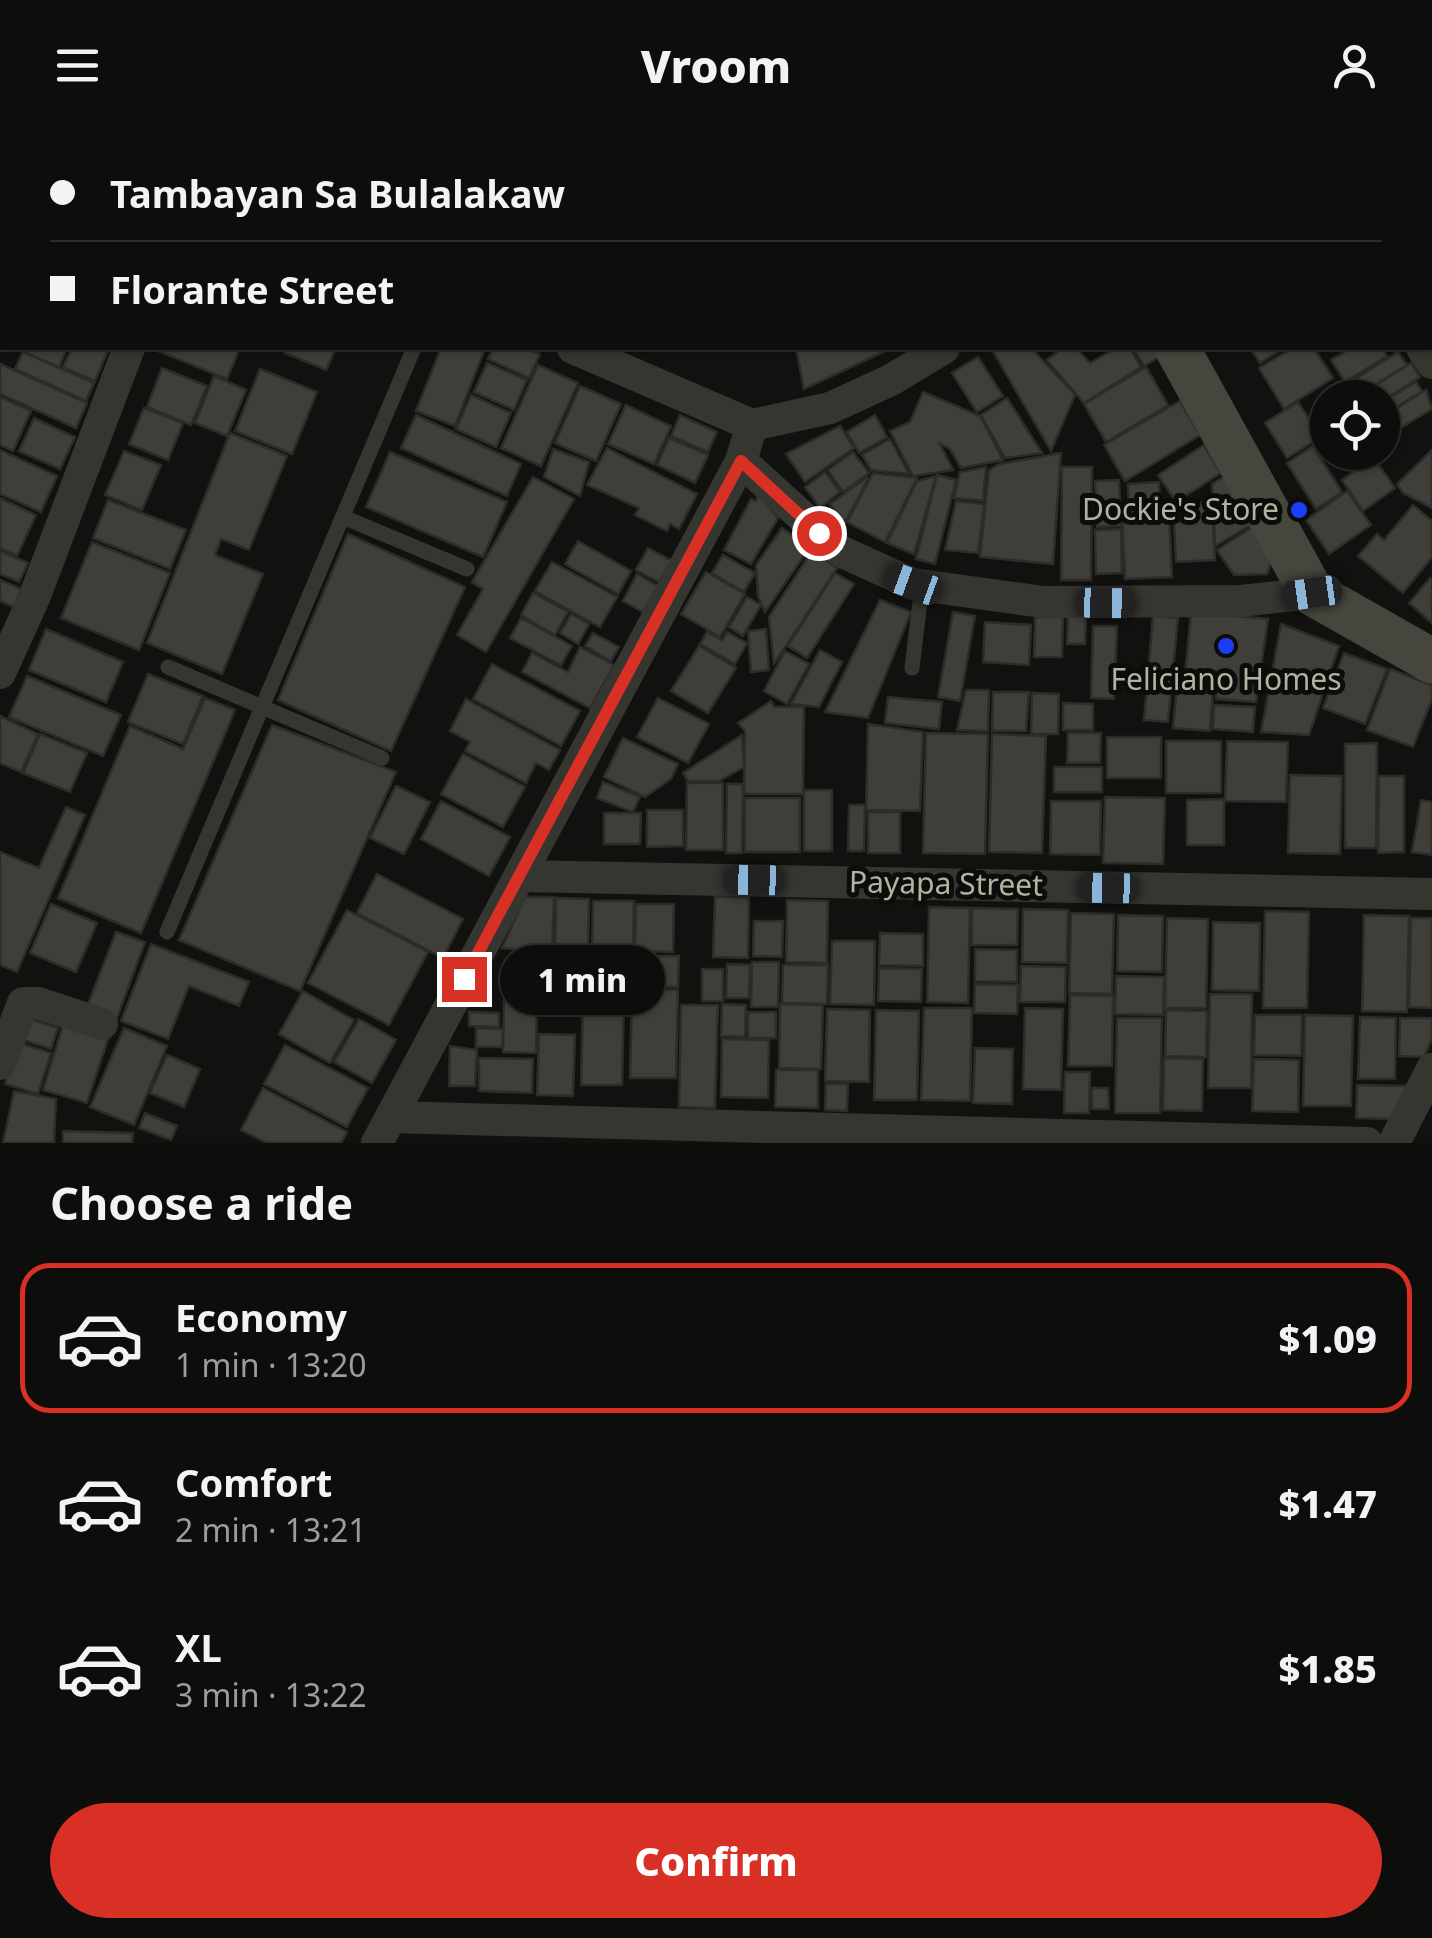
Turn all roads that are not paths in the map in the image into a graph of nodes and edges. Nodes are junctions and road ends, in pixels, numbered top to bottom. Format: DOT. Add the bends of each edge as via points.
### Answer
graph roads {
  1 [pos="128,350"];
  2 [pos="413,350"];
  3 [pos="577,350"];
  4 [pos="941,350"];
  5 [pos="1177,350"];
  6 [pos="752,425"];
  7 [pos="741,461"];
  8 [pos="343,517"];
  9 [pos="466,569"];
  10 [pos="922,585"];
  11 [pos="1312,593"];
  12 [pos="1432,661"];
  13 [pos="168,667"];
  14 [pos="912,668"];
  15 [pos="0,673"];
  16 [pos="265,707"];
  17 [pos="382,758"];
  18 [pos="520,876"];
  19 [pos="1432,894"];
  20 [pos="166,932"];
  21 [pos="102,1024"];
  22 [pos="0,1064"];
  23 [pos="1432,1069"];
  24 [pos="384,1130"];
  25 [pos="1367,1143"];
  26 [pos="1394,1143"];
  1 -- 15 [label="street"];
  2 -- 8 [label="lane"];
  3 -- 6 [label="street"];
  4 -- 6 [label="street" via="830,408"];
  5 -- 11 [label="street"];
  6 -- 7 [label="street"];
  7 -- 10 [label="street" via="840,551"];
  7 -- 18 [label="street"];
  8 -- 9 [label="lane"];
  8 -- 16 [label="lane"];
  10 -- 11 [label="street" via="1043,602 1241,601"];
  10 -- 14 [label="lane"];
  11 -- 12 [label="street"];
  13 -- 16 [label="lane"];
  16 -- 17 [label="lane"];
  16 -- 20 [label="lane"];
  18 -- 19 [label="street, Payapa Street"];
  18 -- 24 [label="street"];
  21 -- 22 [label="street" via="24,1003"];
  23 -- 26 [label="street"];
  24 -- 25 [label="street"];
}
